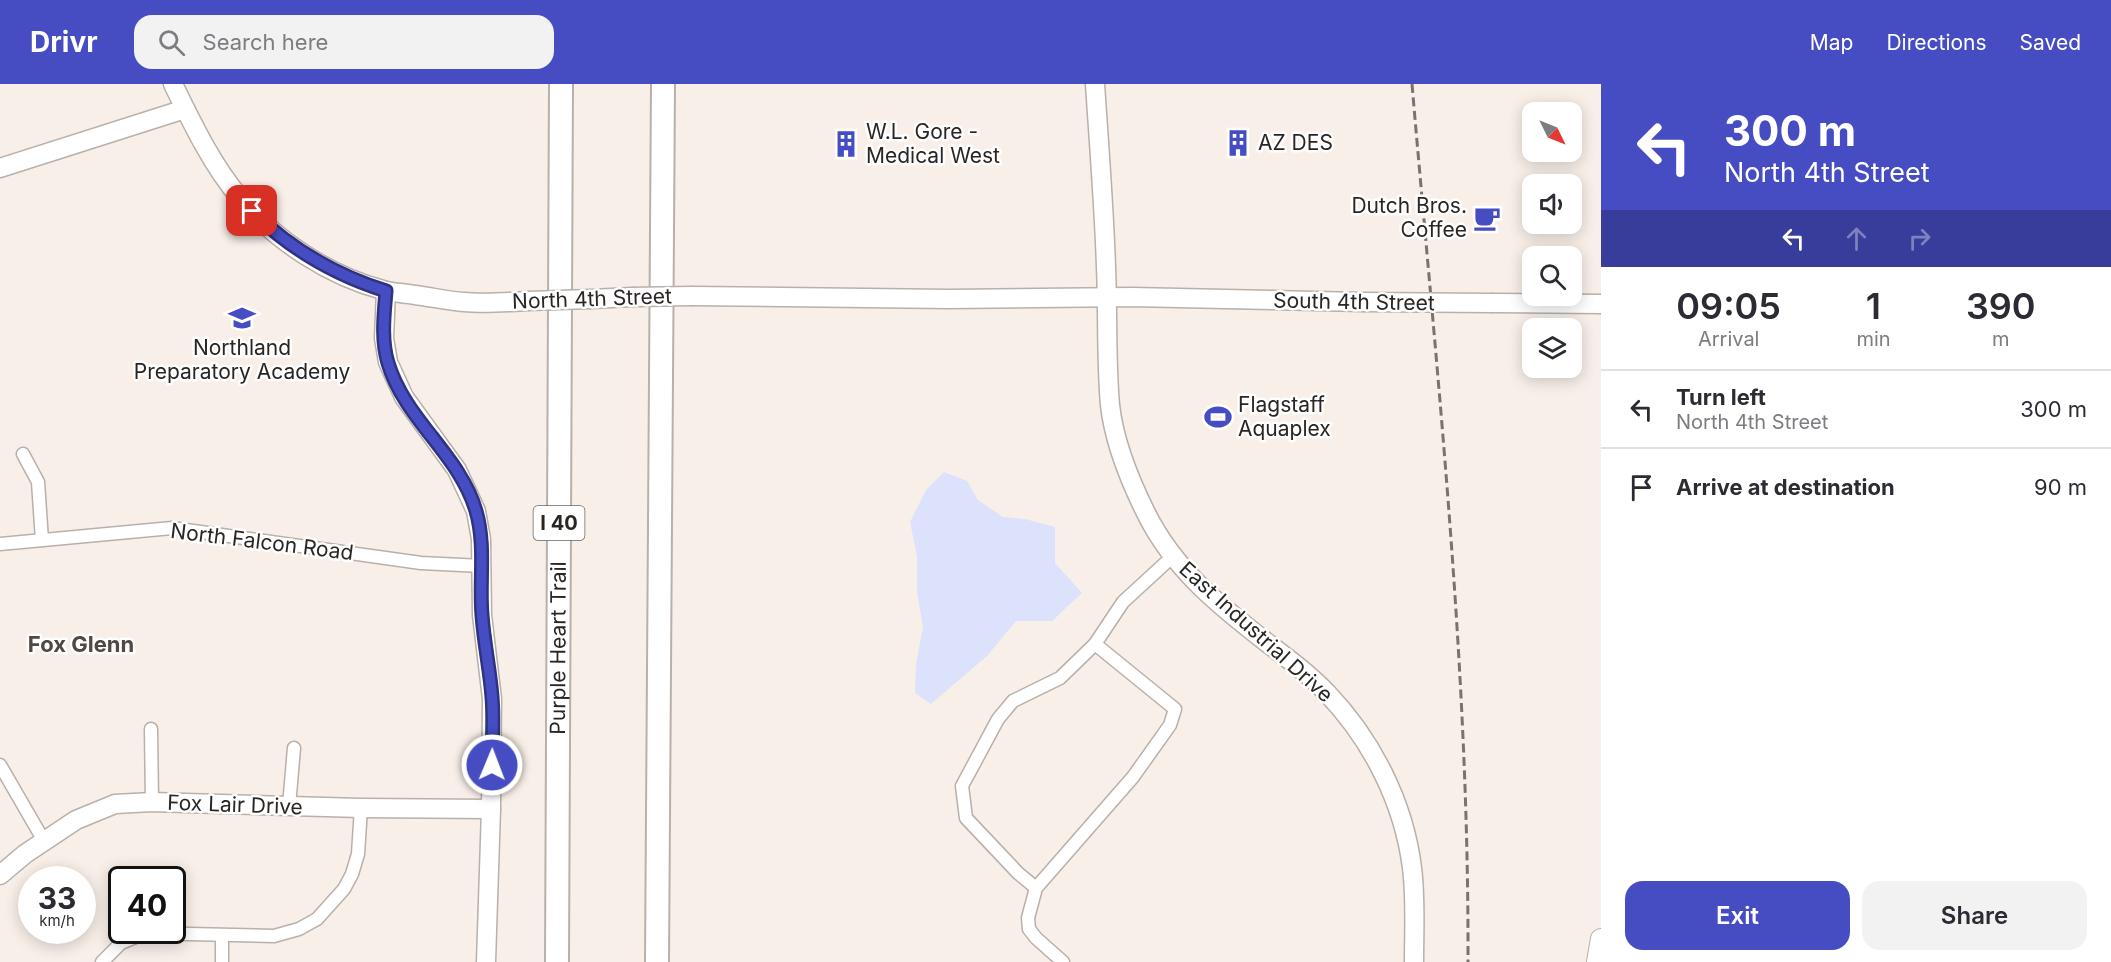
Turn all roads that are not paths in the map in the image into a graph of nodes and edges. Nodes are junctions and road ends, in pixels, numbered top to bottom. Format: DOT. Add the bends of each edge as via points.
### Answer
graph roads {
  1 [pos="174,84"];
  2 [pos="561,84"];
  3 [pos="663,84"];
  4 [pos="1095,84"];
  5 [pos="185,109"];
  6 [pos="0,168"];
  7 [pos="386,291"];
  8 [pos="1107,298"];
  9 [pos="1601,304"];
  10 [pos="23,454"];
  11 [pos="42,540"];
  12 [pos="0,544"];
  13 [pos="1172,557"];
  14 [pos="482,566"];
  15 [pos="1095,644"];
  16 [pos="151,729"];
  17 [pos="294,748"];
  18 [pos="0,765"];
  19 [pos="152,802"];
  20 [pos="289,806"];
  21 [pos="362,808"];
  22 [pos="491,809"];
  23 [pos="44,841"];
  24 [pos="0,875"];
  25 [pos="1036,888"];
  26 [pos="222,936"];
  27 [pos="1601,939"];
  28 [pos="102,962"];
  29 [pos="222,962"];
  30 [pos="486,962"];
  31 [pos="557,962"];
  32 [pos="657,962"];
  33 [pos="1063,962"];
  34 [pos="1414,962"];
  35 [pos="1597,962"];
  1 -- 5 [label="street, North 4th Street"];
  2 -- 31 [label="highway, Purple Heart Trail / I 40"];
  3 -- 32 [label="highway"];
  4 -- 8 [label="street, East Industrial Drive"];
  5 -- 6 [label="street"];
  5 -- 7 [label="street, North 4th Street" via="224,177 264,223 299,251 332,270"];
  7 -- 8 [label="street, North 4th Street, bridge" via="466,302 632,297"];
  7 -- 14 [label="street" via="388,363 404,397 468,490 481,539"];
  8 -- 9 [label="street, South 4th Street, bridge"];
  8 -- 13 [label="street, East Industrial Drive" via="1110,407 1125,466 1146,515"];
  10 -- 11 [label="street" via="38,482"];
  11 -- 12 [label="street, North Falcon Road"];
  11 -- 14 [label="street, North Falcon Road" via="172,528 421,563"];
  13 -- 15 [label="street" via="1123,602"];
  13 -- 34 [label="street, East Industrial Drive" via="1219,605 1328,693 1382,769 1405,833 1412,866"];
  14 -- 22 [label="street" via="482,615 492,699"];
  15 -- 25 [label="street" via="1174,709 1170,725 1133,777"];
  15 -- 25 [label="street" via="1060,678 1013,701 998,719 963,786 966,818"];
  16 -- 19 [label="street"];
  17 -- 20 [label="street"];
  18 -- 23 [label="street"];
  19 -- 20 [label="street, Fox Lair Drive"];
  19 -- 23 [label="street, Fox Lair Drive" via="115,804 76,820"];
  20 -- 21 [label="street, Fox Lair Drive"];
  21 -- 22 [label="street, Fox Lair Drive"];
  21 -- 26 [label="street" via="352,874 317,919 274,936"];
  22 -- 30 [label="street"];
  23 -- 24 [label="street, Fox Lair Drive"];
  25 -- 33 [label="street" via="1029,929"];
  26 -- 28 [label="street" via="145,933 121,943"];
  26 -- 29 [label="street"];
  27 -- 35 [label="main road"];
}
